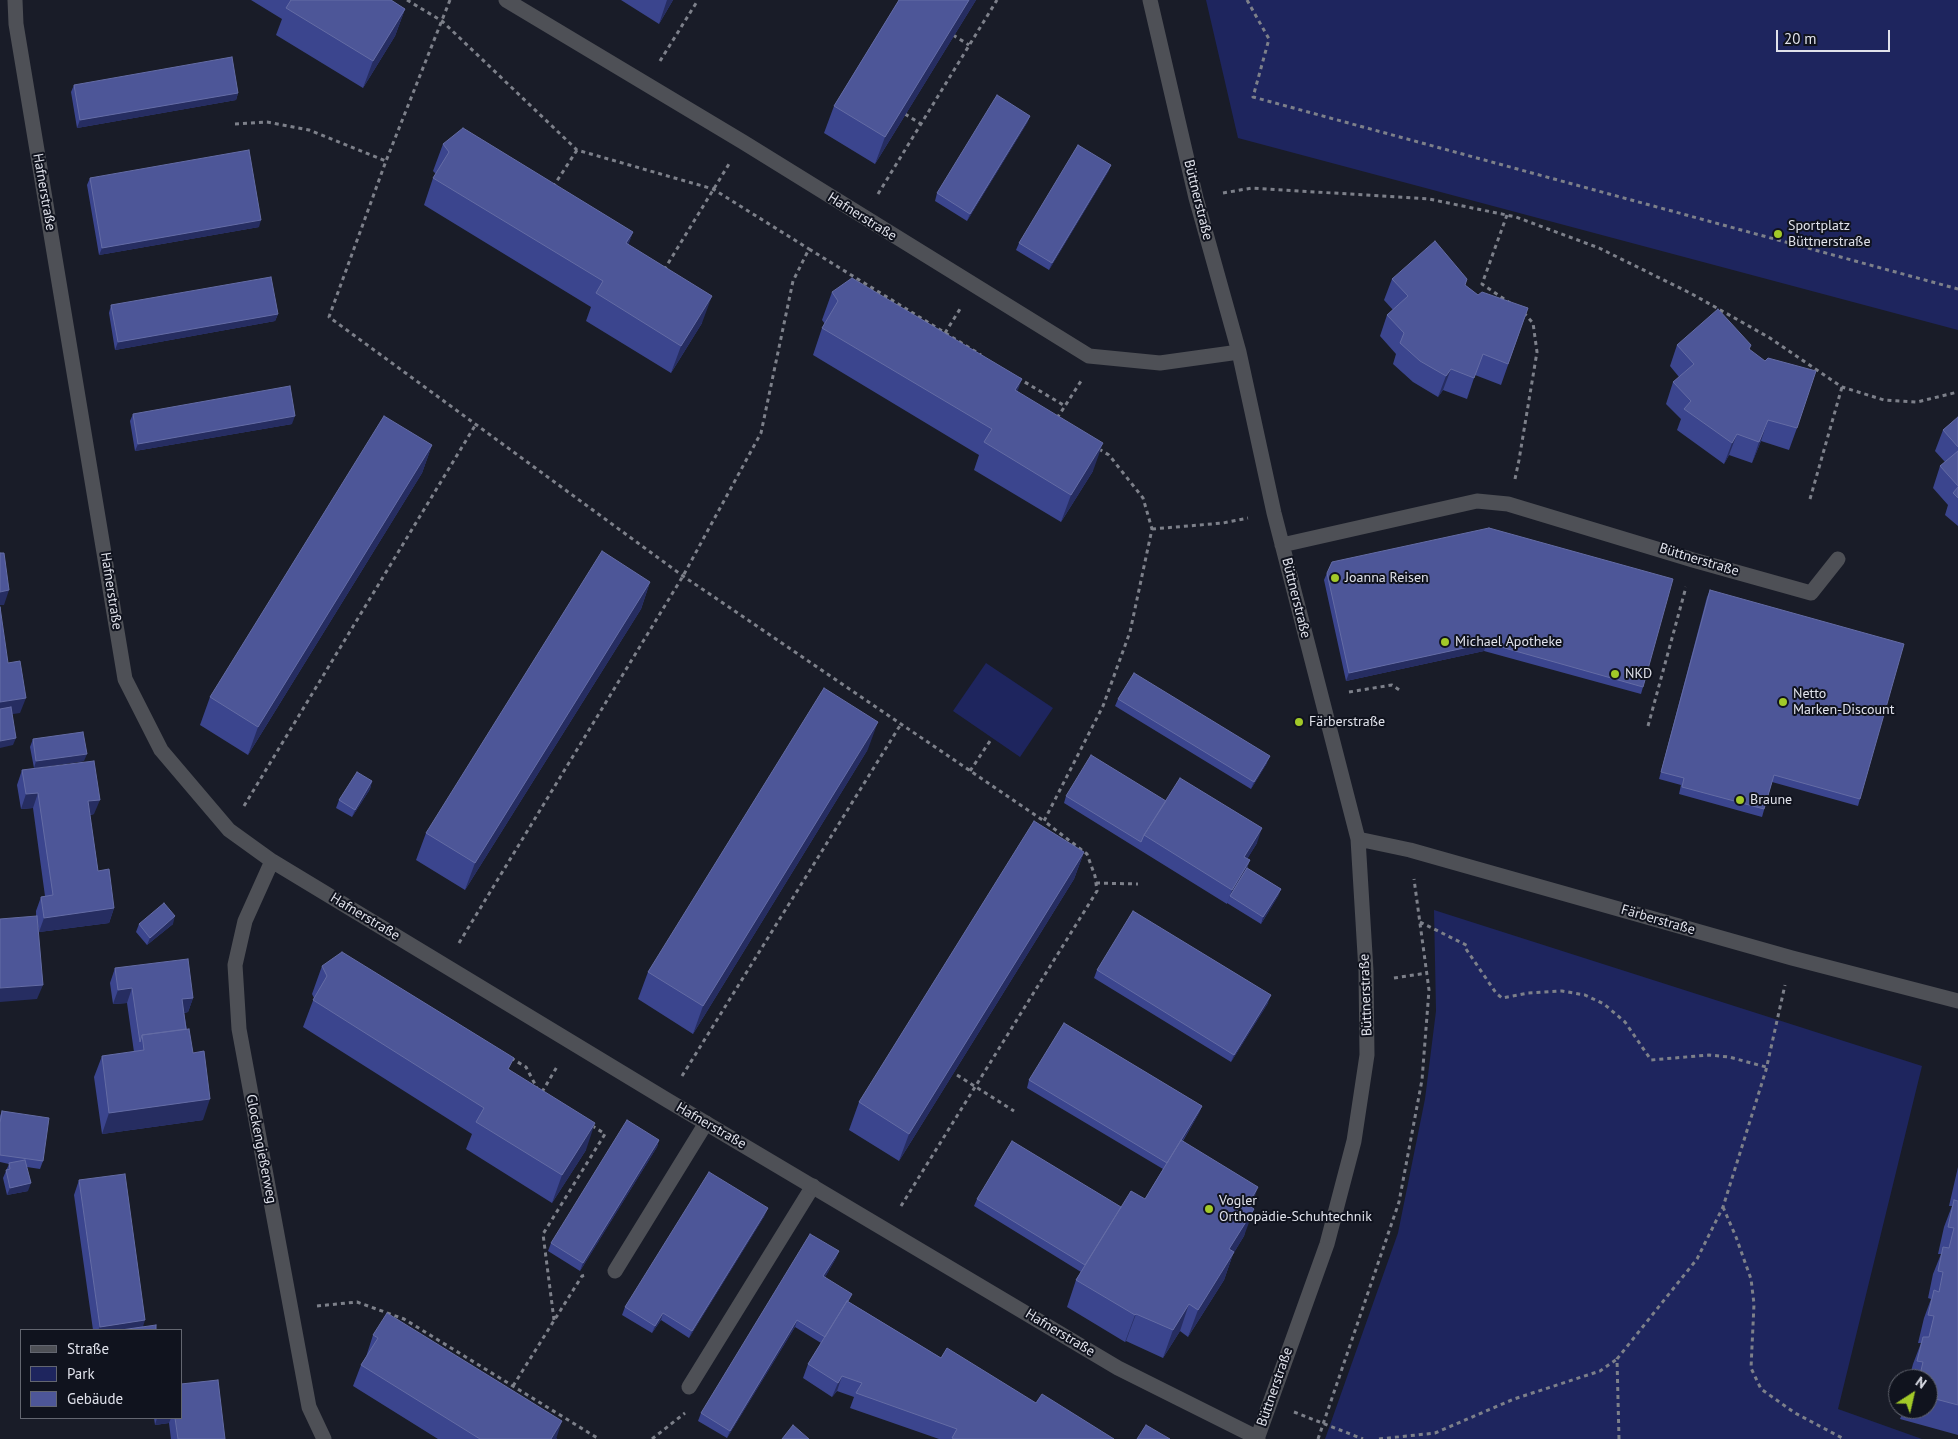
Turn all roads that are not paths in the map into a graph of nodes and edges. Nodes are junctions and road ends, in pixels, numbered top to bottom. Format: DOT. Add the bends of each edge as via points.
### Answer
graph roads {
  1 [pos="15,0"];
  2 [pos="506,0"];
  3 [pos="1150,0"];
  4 [pos="1239,352"];
  5 [pos="1282,545"];
  6 [pos="1838,559"];
  7 [pos="1358,839"];
  8 [pos="272,861"];
  9 [pos="1958,1001"];
  10 [pos="706,1123"];
  11 [pos="813,1186"];
  12 [pos="615,1271"];
  13 [pos="689,1387"];
  14 [pos="1257,1438"];
  15 [pos="324,1439"];
  1 -- 8 [label="street, Hafnerstraße" via="19,43 125,679 161,750 229,830"];
  2 -- 4 [label="street, Hafnerstraße" via="1089,356 1160,363"];
  3 -- 4 [label="street, Büttnerstraße" via="1196,198"];
  4 -- 5 [label="street, Büttnerstraße"];
  5 -- 6 [label="street, Büttnerstraße" via="1477,502 1508,504 1811,592"];
  5 -- 7 [label="street, Büttnerstraße"];
  7 -- 9 [label="street, Färberstraße" via="1410,850 1792,958"];
  7 -- 14 [label="street, Büttnerstraße" via="1368,1055 1354,1141 1327,1244"];
  8 -- 10 [label="street, Hafnerstraße"];
  8 -- 15 [label="street, Glockengießerweg" via="245,921 235,965 239,1029 309,1407"];
  10 -- 11 [label="street, Hafnerstraße"];
  10 -- 12 [label="street"];
  11 -- 13 [label="street"];
  11 -- 14 [label="street, Hafnerstraße" via="1118,1368"];
}
